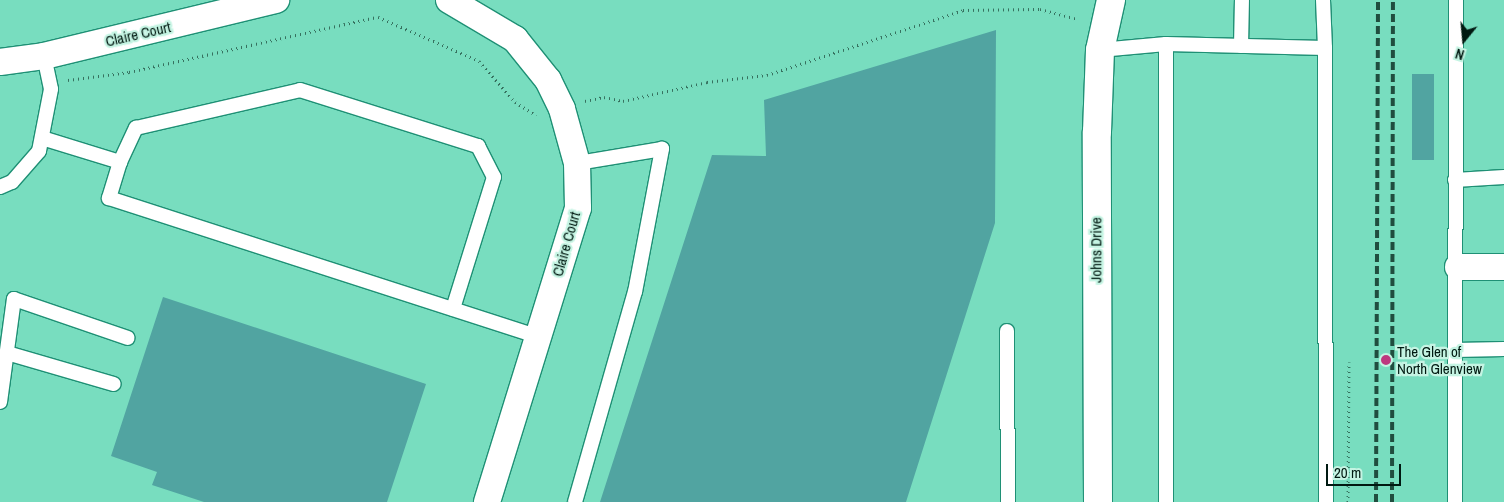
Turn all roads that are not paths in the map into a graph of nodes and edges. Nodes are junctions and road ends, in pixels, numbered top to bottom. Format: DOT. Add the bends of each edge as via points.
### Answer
graph roads {
  1 [pos="276,0"];
  2 [pos="449,0"];
  3 [pos="1111,0"];
  4 [pos="1242,0"];
  5 [pos="1323,0"];
  6 [pos="1456,0"];
  7 [pos="1166,44"];
  8 [pos="1241,46"];
  9 [pos="1324,48"];
  10 [pos="1100,50"];
  11 [pos="44,56"];
  12 [pos="0,62"];
  13 [pos="42,138"];
  14 [pos="120,162"];
  15 [pos="577,163"];
  16 [pos="1504,177"];
  17 [pos="1455,180"];
  18 [pos="0,188"];
  19 [pos="1458,267"];
  20 [pos="1504,267"];
  21 [pos="453,309"];
  22 [pos="5,325"];
  23 [pos="1007,330"];
  24 [pos="539,336"];
  25 [pos="128,338"];
  26 [pos="1504,349"];
  27 [pos="1455,350"];
  28 [pos="7,353"];
  29 [pos="114,384"];
  30 [pos="0,402"];
  31 [pos="487,502"];
  32 [pos="576,502"];
  33 [pos="1008,502"];
  34 [pos="1098,502"];
  35 [pos="1166,502"];
  36 [pos="1326,502"];
  37 [pos="1455,502"];
  1 -- 11 [label="street, Claire Court"];
  2 -- 15 [label="street, Claire Court" via="520,46 562,109"];
  3 -- 10 [label="street, Johns Drive"];
  4 -- 8 [label="lane"];
  5 -- 9 [label="lane"];
  6 -- 17 [label="lane"];
  7 -- 8 [label="lane"];
  7 -- 10 [label="lane"];
  7 -- 35 [label="lane"];
  8 -- 9 [label="lane"];
  9 -- 36 [label="lane"];
  10 -- 34 [label="street, Johns Drive" via="1096,191"];
  11 -- 12 [label="street, Claire Court"];
  11 -- 13 [label="lane" via="50,82"];
  13 -- 14 [label="lane"];
  13 -- 18 [label="lane" via="39,151"];
  14 -- 21 [label="lane" via="109,198"];
  14 -- 21 [label="lane" via="136,128 300,90 478,146 494,177"];
  15 -- 24 [label="street, Claire Court" via="578,208"];
  15 -- 32 [label="lane" via="662,149 635,292"];
  16 -- 17 [label="lane"];
  17 -- 19 [label="lane"];
  19 -- 20 [label="street"];
  19 -- 27 [label="lane"];
  21 -- 24 [label="lane"];
  22 -- 25 [label="lane" via="14,299"];
  22 -- 28 [label="lane"];
  23 -- 33 [label="lane"];
  24 -- 31 [label="street, Claire Court"];
  26 -- 27 [label="lane"];
  27 -- 37 [label="lane"];
  28 -- 29 [label="lane"];
  28 -- 30 [label="lane"];
}
